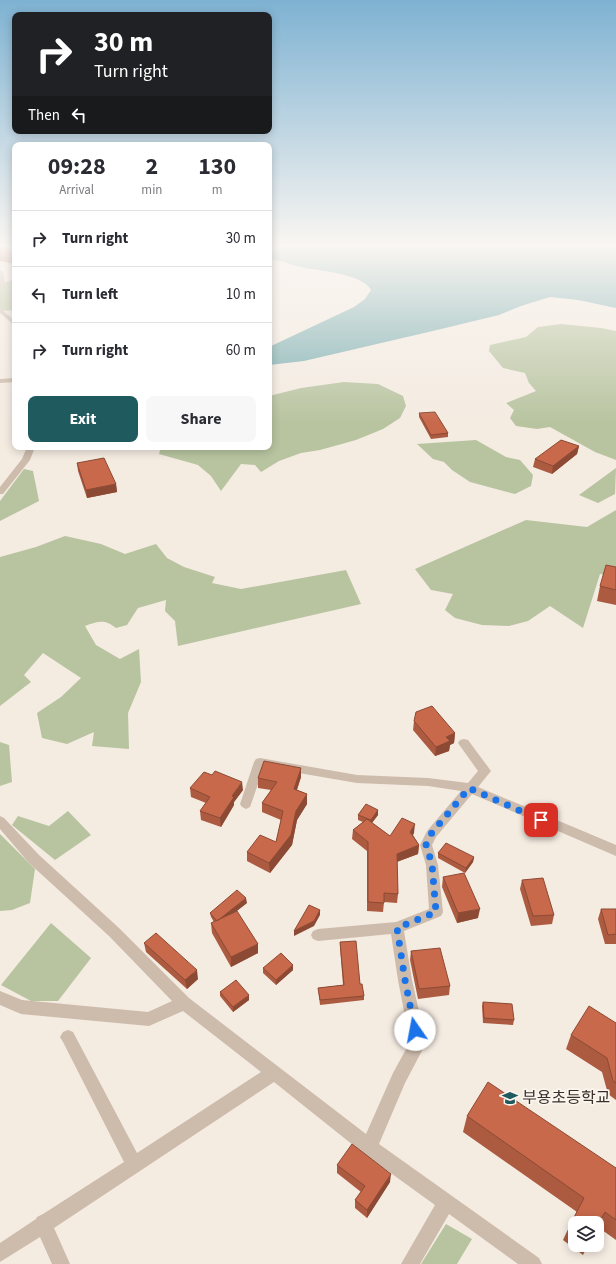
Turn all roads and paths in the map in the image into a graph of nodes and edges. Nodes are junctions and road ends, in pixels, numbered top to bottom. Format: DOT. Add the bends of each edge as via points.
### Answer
graph roads {
  1 [pos="0,309"];
  2 [pos="12,321"];
  3 [pos="12,380"];
  4 [pos="0,381"];
  5 [pos="30,450"];
  6 [pos="0,492"];
  7 [pos="464,743"];
  8 [pos="469,788"];
  9 [pos="246,804"];
  10 [pos="0,821"];
  11 [pos="616,852"];
  12 [pos="397,928"];
  13 [pos="318,935"];
  14 [pos="0,998"];
  15 [pos="184,1003"];
  16 [pos="68,1037"];
  17 [pos="274,1073"];
  18 [pos="369,1147"];
  19 [pos="134,1165"];
  20 [pos="446,1203"];
  21 [pos="43,1223"];
  22 [pos="0,1253"];
  23 [pos="62,1264"];
  24 [pos="410,1264"];
  25 [pos="532,1264"];
  1 -- 2 [label="street"];
  3 -- 4 [label="street"];
  5 -- 6 [label="street" via="26,460"];
  7 -- 8 [label="street" via="484,771"];
  8 -- 9 [label="street" via="428,782 357,779 260,762"];
  8 -- 11 [label="street"];
  8 -- 12 [label="street" via="431,834 426,845 432,864 436,912"];
  10 -- 15 [label="street" via="34,859 114,932"];
  12 -- 13 [label="street"];
  12 -- 18 [label="street" via="418,1043 399,1078"];
  14 -- 15 [label="street" via="21,1007 149,1019"];
  15 -- 17 [label="street"];
  16 -- 19 [label="street"];
  17 -- 18 [label="street"];
  17 -- 19 [label="street"];
  18 -- 20 [label="street"];
  19 -- 21 [label="street"];
  20 -- 24 [label="street"];
  20 -- 25 [label="street"];
  21 -- 22 [label="street"];
  21 -- 23 [label="street"];
}
